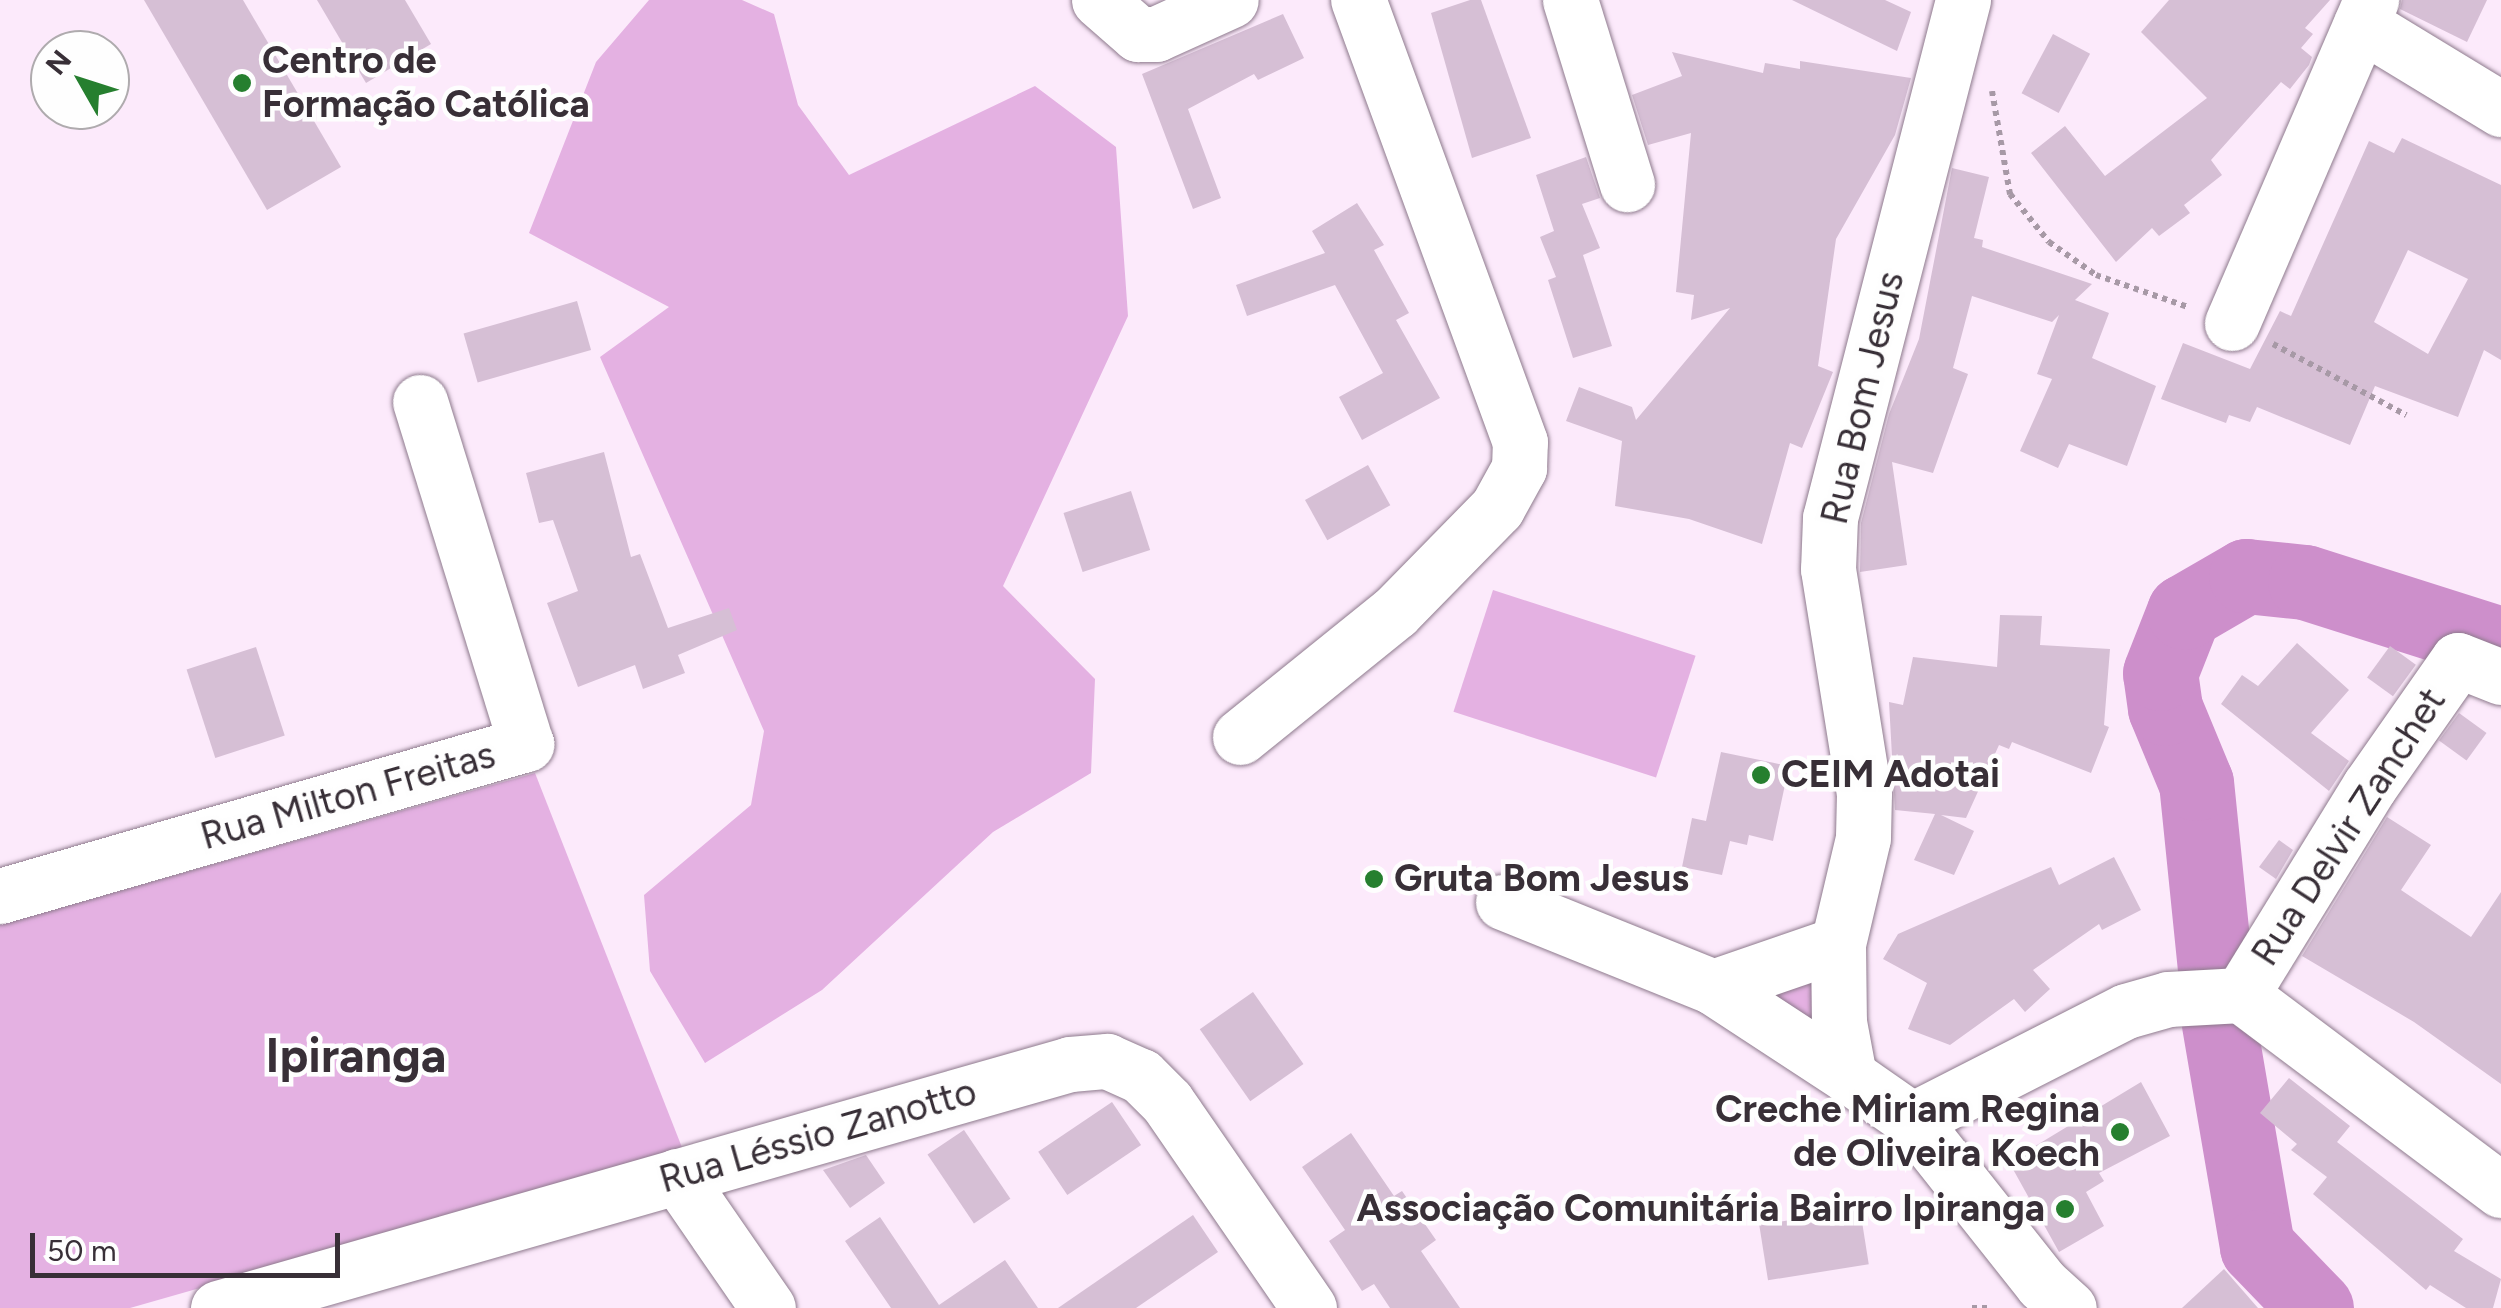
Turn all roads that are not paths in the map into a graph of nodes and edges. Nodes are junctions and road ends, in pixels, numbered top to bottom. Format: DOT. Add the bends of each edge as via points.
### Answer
graph roads {
  1 [pos="1099,0"];
  2 [pos="1231,0"];
  3 [pos="1358,0"];
  4 [pos="1570,0"];
  5 [pos="1963,0"];
  6 [pos="2366,12"];
  7 [pos="2501,109"];
  8 [pos="1627,184"];
  9 [pos="2232,323"];
  10 [pos="420,402"];
  11 [pos="2480,668"];
  12 [pos="1240,738"];
  13 [pos="0,896"];
  14 [pos="1503,902"];
  15 [pos="1838,944"];
  16 [pos="1713,987"];
  17 [pos="2241,994"];
  18 [pos="1849,1076"];
  19 [pos="1912,1120"];
  20 [pos="677,1176"];
  21 [pos="2501,1190"];
  22 [pos="226,1307"];
  23 [pos="768,1308"];
  24 [pos="1309,1308"];
  25 [pos="2069,1308"];
  1 -- 2 [label="street" via="1138,34 1156,34"];
  3 -- 12 [label="street" via="1520,442 1518,468 1498,508 1395,612"];
  4 -- 8 [label="street"];
  5 -- 15 [label="street, Rua Bom Jesus" via="1830,518 1828,568 1864,793 1863,838"];
  6 -- 7 [label="street"];
  6 -- 9 [label="street"];
  10 -- 13 [label="street, Rua Milton Freitas" via="526,744"];
  11 -- 17 [label="street, Rua Delvir Zanchet" via="2368,787"];
  14 -- 16 [label="street"];
  15 -- 16 [label="street"];
  15 -- 18 [label="street, Rua Bom Jesus" via="1839,1022"];
  16 -- 18 [label="street"];
  17 -- 19 [label="street" via="2168,999 2126,1011"];
  17 -- 21 [label="street"];
  18 -- 19 [label="street"];
  19 -- 25 [label="street" via="2042,1284"];
  20 -- 22 [label="street, Rua Léssio Zanotto"];
  20 -- 23 [label="street"];
  20 -- 24 [label="street, Rua Léssio Zanotto" via="1070,1064 1108,1060 1140,1076 1166,1102"];
}
